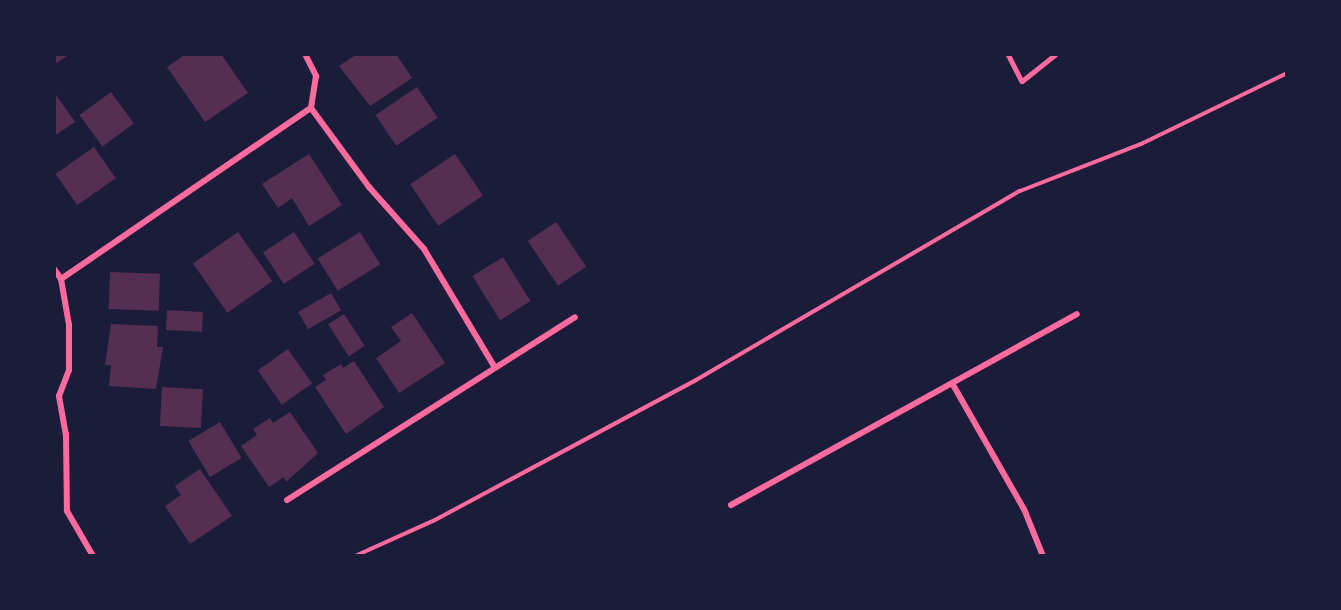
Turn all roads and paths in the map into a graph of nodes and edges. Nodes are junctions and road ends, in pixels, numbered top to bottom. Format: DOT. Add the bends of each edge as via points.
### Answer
graph roads {
  1 [pos="305,54"];
  2 [pos="1008,54"];
  3 [pos="1056,54"];
  4 [pos="1287,73"];
  5 [pos="311,108"];
  6 [pos="54,269"];
  7 [pos="61,279"];
  8 [pos="1077,314"];
  9 [pos="575,317"];
  10 [pos="494,366"];
  11 [pos="952,383"];
  12 [pos="56,396"];
  13 [pos="287,500"];
  14 [pos="731,505"];
  15 [pos="93,556"];
  16 [pos="355,556"];
  17 [pos="1043,556"];
  1 -- 5 [label="street" via="316,76"];
  2 -- 3 [label="lane" via="1022,81"];
  4 -- 16 [label="path" via="1141,144 1020,191 737,357 512,480"];
  5 -- 7 [label="street"];
  5 -- 10 [label="street" via="369,187 424,249"];
  6 -- 7 [label="street"];
  7 -- 12 [label="street" via="69,325 69,370"];
  8 -- 11 [label="street"];
  9 -- 10 [label="street"];
  10 -- 13 [label="street"];
  11 -- 14 [label="street"];
  11 -- 17 [label="street" via="1024,509"];
  12 -- 15 [label="street" via="66,434 68,511"];
}
